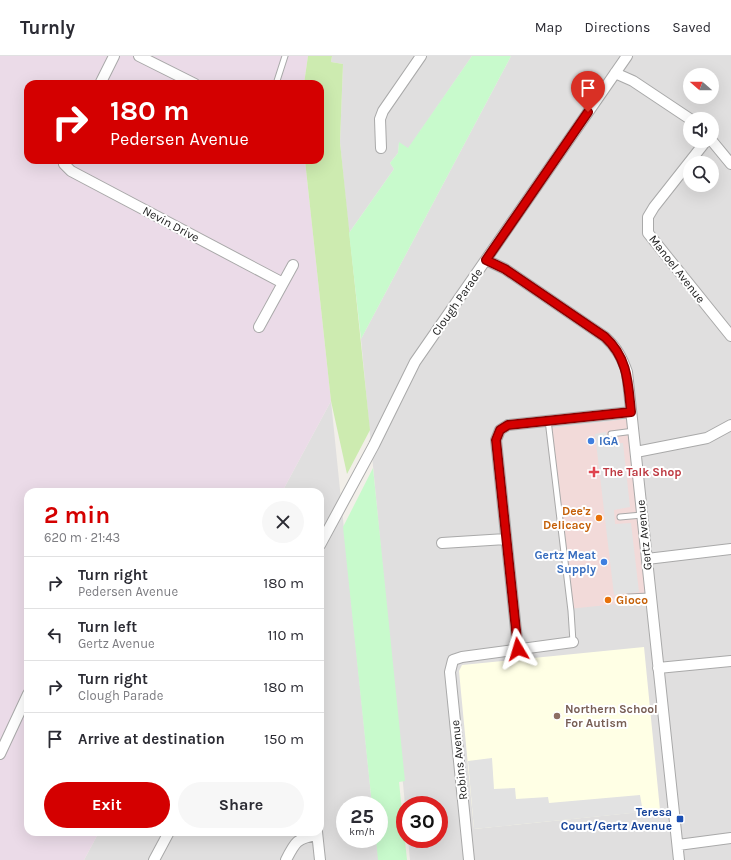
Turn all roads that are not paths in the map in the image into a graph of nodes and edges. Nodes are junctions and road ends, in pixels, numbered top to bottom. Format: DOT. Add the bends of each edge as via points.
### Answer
graph roads {
  1 [pos="114,56"];
  2 [pos="139,56"];
  3 [pos="285,56"];
  4 [pos="421,56"];
  5 [pos="628,56"];
  6 [pos="618,70"];
  7 [pos="102,80"];
  8 [pos="187,80"];
  9 [pos="277,80"];
  10 [pos="683,114"];
  11 [pos="381,148"];
  12 [pos="700,148"];
  13 [pos="718,148"];
  14 [pos="64,164"];
  15 [pos="731,164"];
  16 [pos="488,257"];
  17 [pos="293,265"];
  18 [pos="283,283"];
  19 [pos="259,327"];
  20 [pos="731,336"];
  21 [pos="631,412"];
  22 [pos="548,420"];
  23 [pos="731,425"];
  24 [pos="634,431"];
  25 [pos="611,434"];
  26 [pos="636,452"];
  27 [pos="642,515"];
  28 [pos="620,517"];
  29 [pos="324,538"];
  30 [pos="506,539"];
  31 [pos="442,543"];
  32 [pos="731,549"];
  33 [pos="647,558"];
  34 [pos="650,596"];
  35 [pos="628,597"];
  36 [pos="573,642"];
  37 [pos="518,649"];
  38 [pos="731,661"];
  39 [pos="658,668"];
  40 [pos="24,703"];
  41 [pos="0,754"];
  42 [pos="167,836"];
  43 [pos="307,836"];
  44 [pos="317,836"];
  45 [pos="731,838"];
  46 [pos="678,845"];
  47 [pos="154,860"];
  48 [pos="286,860"];
  49 [pos="320,860"];
  50 [pos="469,860"];
  51 [pos="679,860"];
  1 -- 7 [label="street"];
  2 -- 8 [label="street"];
  3 -- 9 [label="lane"];
  4 -- 11 [label="street" via="382,111"];
  5 -- 6 [label="street, Clough Parade"];
  6 -- 10 [label="street"];
  6 -- 16 [label="street, Clough Parade"];
  12 -- 20 [label="street, Manoel Avenue" via="654,207 648,217 648,233"];
  13 -- 15 [label="street"];
  14 -- 18 [label="street, Nevin Drive" via="71,171"];
  16 -- 21 [label="street, Gertz Avenue" via="605,337 614,346 627,372"];
  16 -- 29 [label="street, Clough Parade" via="415,362"];
  17 -- 18 [label="street"];
  18 -- 19 [label="street"];
  21 -- 22 [label="street"];
  21 -- 24 [label="street, Gertz Avenue"];
  22 -- 30 [label="street" via="508,425 500,430 496,440"];
  22 -- 36 [label="lane"];
  23 -- 26 [label="street" via="707,438"];
  24 -- 25 [label="lane"];
  24 -- 26 [label="street, Gertz Avenue"];
  26 -- 27 [label="street, Gertz Avenue"];
  27 -- 28 [label="lane"];
  27 -- 33 [label="street, Gertz Avenue"];
  30 -- 31 [label="street"];
  30 -- 37 [label="street"];
  32 -- 33 [label="street"];
  33 -- 34 [label="street, Gertz Avenue"];
  34 -- 35 [label="lane"];
  34 -- 39 [label="street, Gertz Avenue"];
  36 -- 37 [label="street"];
  37 -- 50 [label="street, Robins Avenue" via="453,660 450,672"];
  38 -- 39 [label="street"];
  39 -- 46 [label="street, Gertz Avenue"];
  40 -- 41 [label="street"];
  42 -- 47 [label="street"];
  43 -- 48 [label="street" via="296,841"];
  44 -- 49 [label="street"];
  45 -- 46 [label="street"];
  46 -- 51 [label="street, Gertz Avenue"];
}
